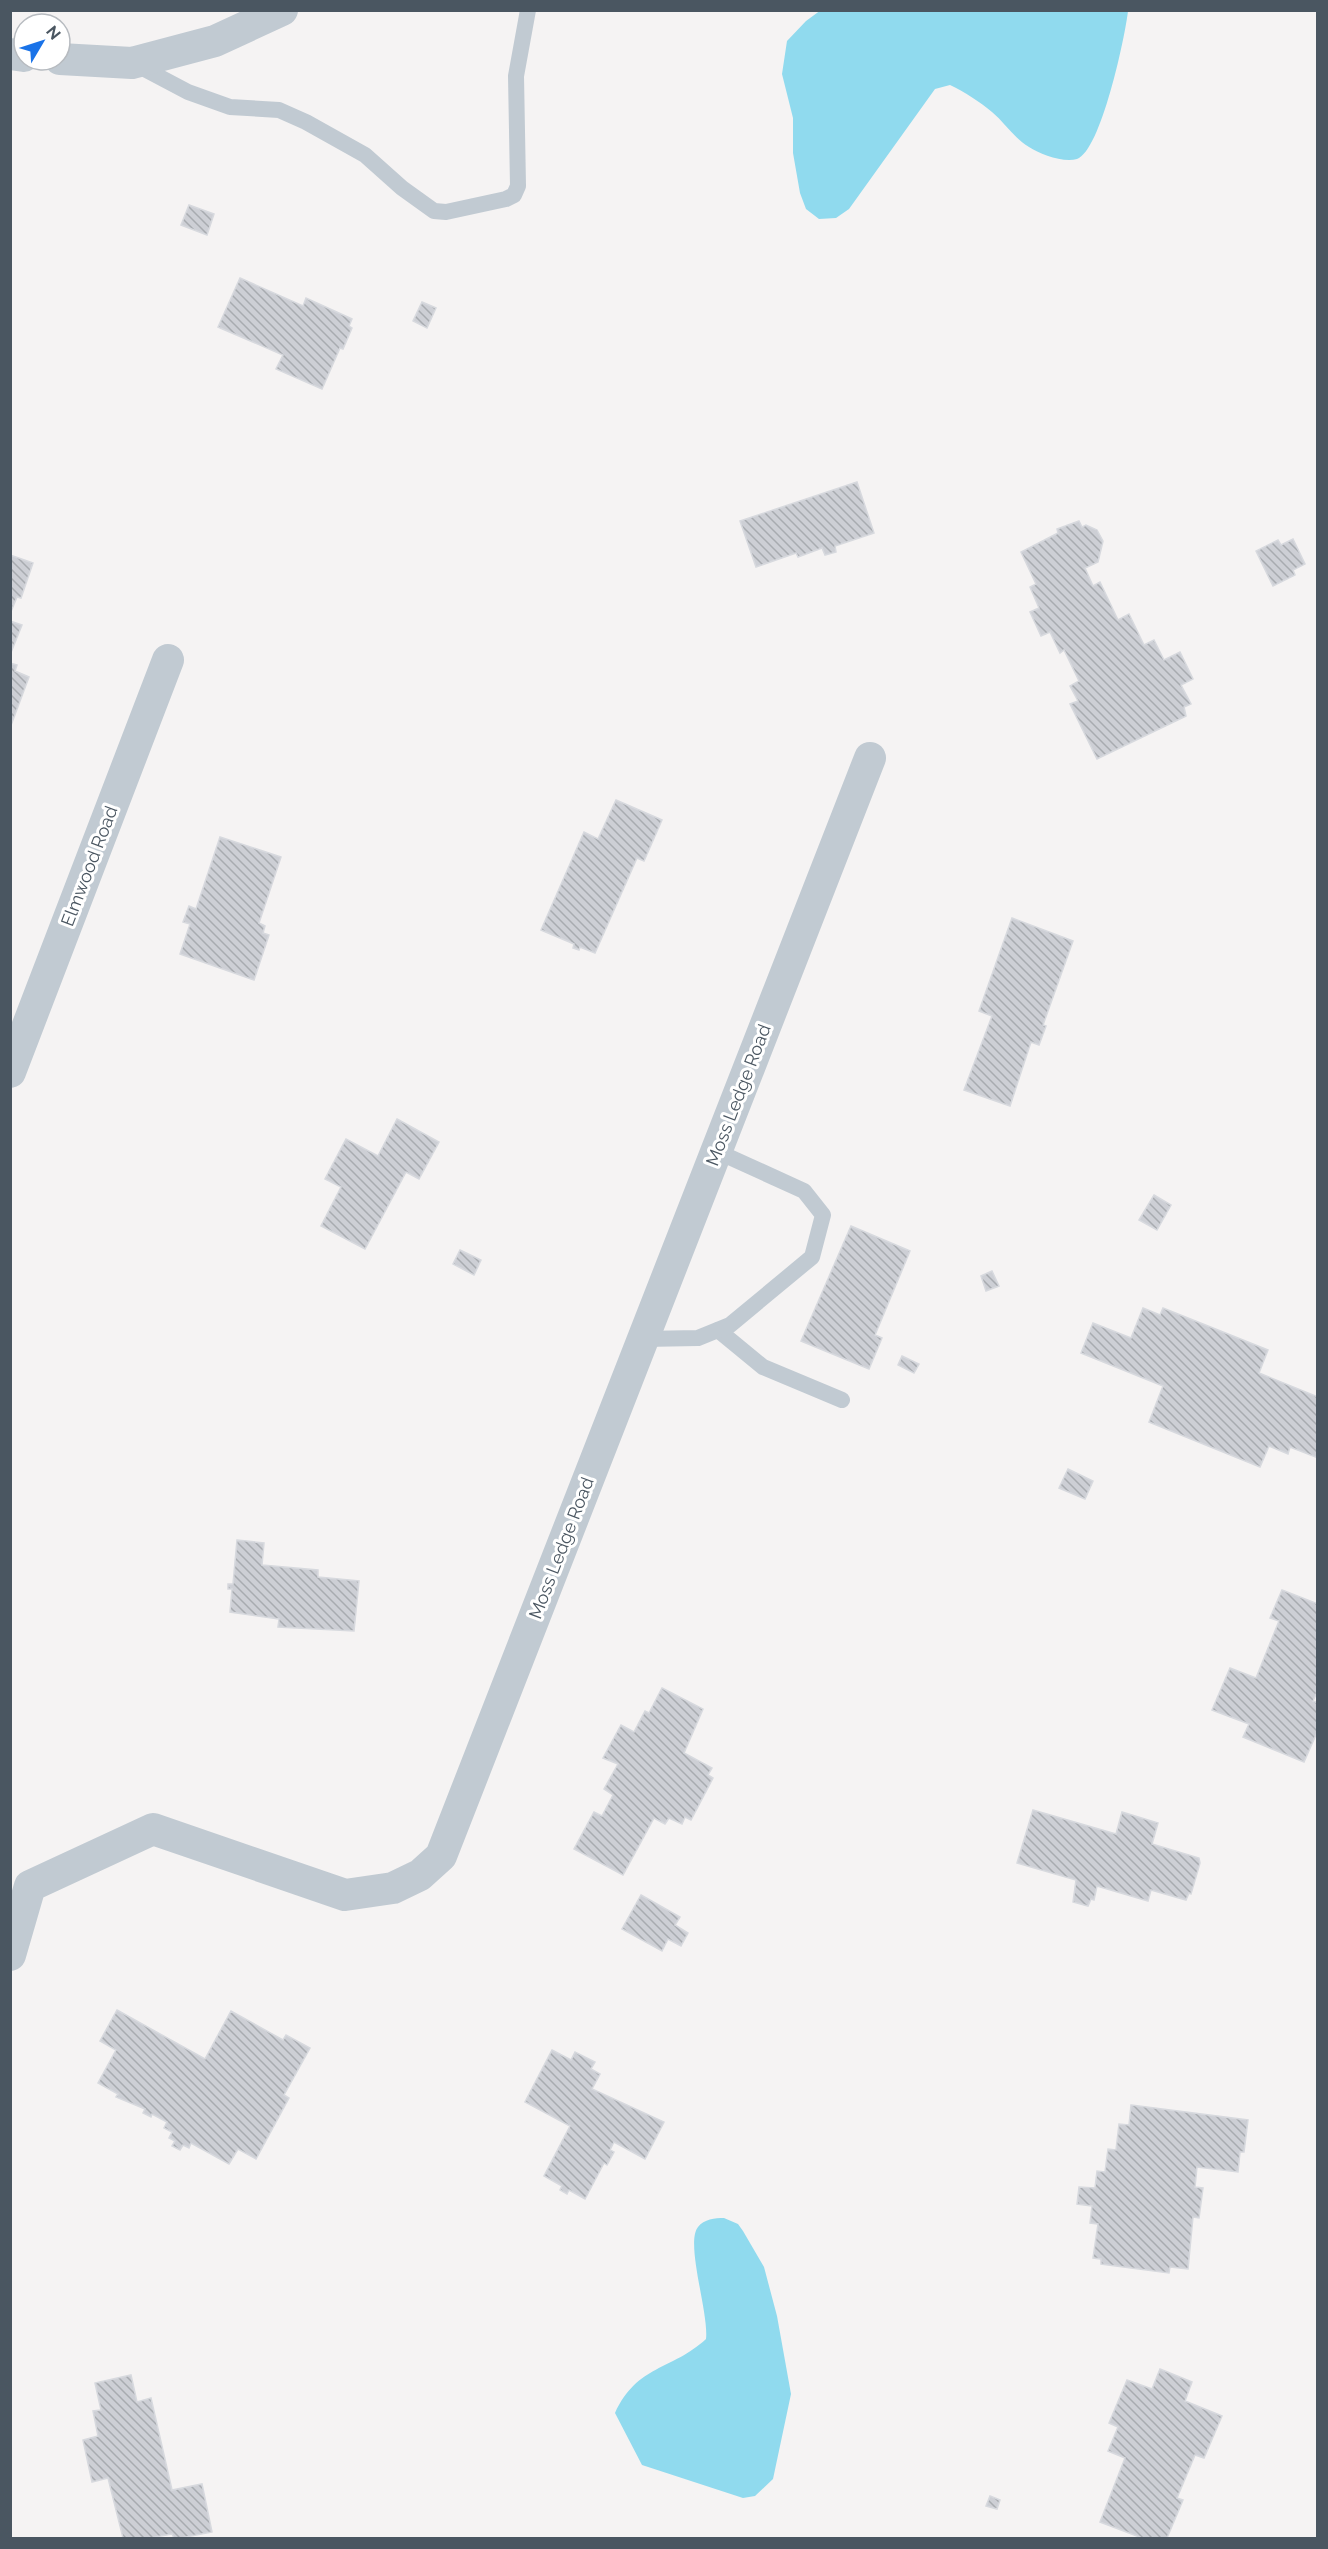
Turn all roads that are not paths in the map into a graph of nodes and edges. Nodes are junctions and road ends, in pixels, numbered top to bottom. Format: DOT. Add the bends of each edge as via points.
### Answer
graph roads {
  1 [pos="282,10"];
  2 [pos="528,10"];
  3 [pos="72,60"];
  4 [pos="132,63"];
  5 [pos="168,660"];
  6 [pos="870,758"];
  7 [pos="10,1072"];
  8 [pos="716,1151"];
  9 [pos="718,1330"];
  10 [pos="643,1339"];
  11 [pos="842,1400"];
  12 [pos="10,1955"];
  1 -- 4 [label="street" via="215,41"];
  2 -- 4 [label="lane" via="516,76 518,186 514,195 506,199 446,212 434,211 365,155 306,122 279,110 230,107 188,92"];
  3 -- 4 [label="street"];
  5 -- 7 [label="street, Elmwood Road"];
  6 -- 8 [label="street, Moss Ledge Road"];
  8 -- 9 [label="lane" via="804,1191 823,1215 812,1257 730,1325"];
  8 -- 10 [label="street, Moss Ledge Road"];
  9 -- 10 [label="lane" via="698,1338"];
  9 -- 11 [label="lane" via="763,1367"];
  10 -- 12 [label="street, Moss Ledge Road" via="441,1856 420,1875 393,1888 345,1895 153,1828 30,1886"];
}
